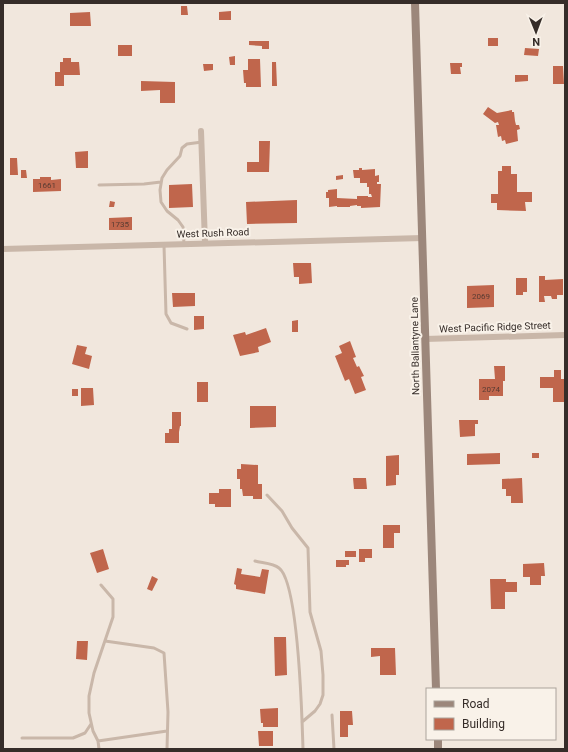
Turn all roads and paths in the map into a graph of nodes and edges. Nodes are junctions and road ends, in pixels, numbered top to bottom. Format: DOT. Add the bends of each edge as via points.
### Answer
graph roads {
  1 [pos="416,3"];
  2 [pos="201,131"];
  3 [pos="202,142"];
  4 [pos="161,182"];
  5 [pos="99,185"];
  6 [pos="423,238"];
  7 [pos="205,243"];
  8 [pos="184,244"];
  9 [pos="164,245"];
  10 [pos="3,249"];
  11 [pos="187,329"];
  12 [pos="565,335"];
  13 [pos="425,339"];
  14 [pos="267,495"];
  15 [pos="255,561"];
  16 [pos="101,585"];
  17 [pos="105,641"];
  18 [pos="436,688"];
  19 [pos="332,715"];
  20 [pos="302,722"];
  21 [pos="91,724"];
  22 [pos="167,731"];
  23 [pos="22,738"];
  24 [pos="98,741"];
  25 [pos="99,749"];
  26 [pos="167,749"];
  27 [pos="303,749"];
  28 [pos="334,749"];
  1 -- 6 [label="street, North Ballantyne Lane"];
  2 -- 3 [label="street"];
  3 -- 4 [label="lane" via="187,144 182,148 180,156 167,170"];
  3 -- 7 [label="street"];
  4 -- 5 [label="lane"];
  4 -- 8 [label="lane" via="161,202 183,228"];
  6 -- 7 [label="street, West Rush Road"];
  6 -- 13 [label="street, North Ballantyne Lane"];
  7 -- 8 [label="street, West Rush Road"];
  8 -- 9 [label="street, West Rush Road"];
  9 -- 10 [label="street, West Rush Road"];
  9 -- 11 [label="lane" via="166,314 171,323"];
  12 -- 13 [label="street, West Pacific Ridge Street"];
  13 -- 18 [label="street, North Ballantyne Lane"];
  14 -- 20 [label="lane" via="282,511 308,548 310,612 321,651 323,695 315,712"];
  15 -- 20 [label="lane" via="280,568 287,582 297,644"];
  16 -- 17 [label="lane" via="113,599 112,617"];
  17 -- 21 [label="lane" via="89,696"];
  17 -- 22 [label="lane" via="154,648 164,652"];
  19 -- 28 [label="lane"];
  20 -- 27 [label="lane"];
  21 -- 23 [label="lane" via="85,733 73,738"];
  21 -- 24 [label="lane"];
  22 -- 24 [label="lane"];
  22 -- 26 [label="lane"];
  24 -- 25 [label="lane"];
}
